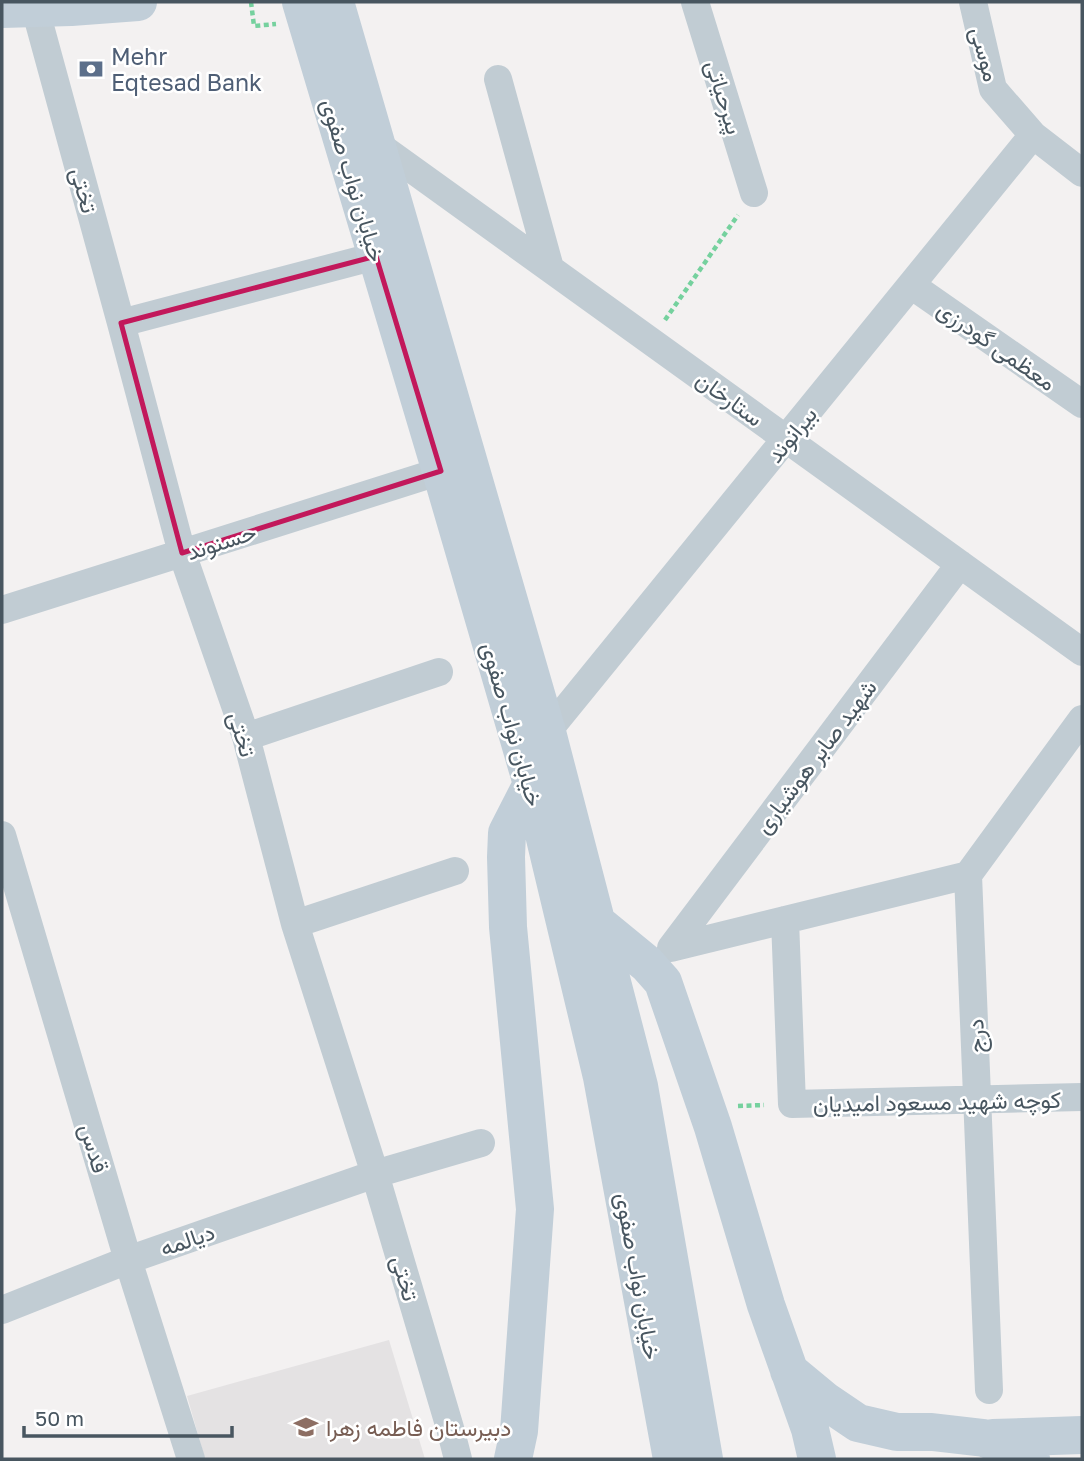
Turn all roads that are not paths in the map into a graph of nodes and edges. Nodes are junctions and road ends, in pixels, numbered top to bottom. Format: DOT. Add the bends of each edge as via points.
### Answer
graph roads {
  1 [pos="138,2"];
  2 [pos="300,2"];
  3 [pos="335,2"];
  4 [pos="695,2"];
  5 [pos="973,2"];
  6 [pos="18,9"];
  7 [pos="498,79"];
  8 [pos="1033,135"];
  9 [pos="377,144"];
  10 [pos="1082,173"];
  11 [pos="754,192"];
  12 [pos="376,256"];
  13 [pos="550,268"];
  14 [pos="912,285"];
  15 [pos="121,323"];
  16 [pos="1082,404"];
  17 [pos="787,439"];
  18 [pos="441,471"];
  19 [pos="181,553"];
  20 [pos="960,564"];
  21 [pos="2,610"];
  22 [pos="1082,652"];
  23 [pos="439,672"];
  24 [pos="1082,719"];
  25 [pos="547,732"];
  26 [pos="246,737"];
  27 [pos="532,784"];
  28 [pos="2,835"];
  29 [pos="455,871"];
  30 [pos="968,875"];
  31 [pos="785,920"];
  32 [pos="597,923"];
  33 [pos="295,924"];
  34 [pos="675,1022"];
  35 [pos="624,1028"];
  36 [pos="1082,1097"];
  37 [pos="978,1100"];
  38 [pos="481,1143"];
  39 [pos="375,1174"];
  40 [pos="128,1260"];
  41 [pos="2,1310"];
  42 [pos="789,1371"];
  43 [pos="989,1390"];
  44 [pos="1082,1435"];
  45 [pos="984,1438"];
  46 [pos="521,1450"];
  47 [pos="191,1459"];
  48 [pos="458,1459"];
  49 [pos="672,1459"];
  50 [pos="704,1459"];
  51 [pos="817,1459"];
  52 [pos="944,1459"];
  53 [pos="1031,1459"];
  1 -- 6 [label="main road"];
  2 -- 12 [label="main road, خیابان نواب صفوی"];
  3 -- 9 [label="main road, خیابان نواب صفوی"];
  4 -- 11 [label="street, پیرحیاتی"];
  5 -- 8 [label="street, موسی" via="993,89"];
  6 -- 15 [label="street, تختی"];
  7 -- 13 [label="street"];
  8 -- 10 [label="street, موسی"];
  8 -- 14 [label="street, بیرانوند"];
  9 -- 13 [label="street, ستارخان"];
  9 -- 25 [label="main road, خیابان نواب صفوی"];
  12 -- 15 [label="street"];
  12 -- 18 [label="main road, خیابان نواب صفوی"];
  13 -- 17 [label="street, ستارخان"];
  14 -- 16 [label="street, معظمی گودرزی"];
  14 -- 17 [label="street, بیرانوند"];
  15 -- 19 [label="street, تختی"];
  17 -- 20 [label="street, ستارخان"];
  17 -- 25 [label="street, بیرانوند"];
  18 -- 19 [label="street, حسنوند"];
  18 -- 27 [label="main road, خیابان نواب صفوی"];
  19 -- 21 [label="street, حسنوند"];
  19 -- 26 [label="street, تختی"];
  20 -- 22 [label="street, ستارخان"];
  20 -- 31 [label="street, شهید صابر هوشیاری" via="671,948"];
  23 -- 26 [label="street"];
  24 -- 30 [label="street"];
  25 -- 32 [label="main road, خیابان نواب صفوی"];
  26 -- 33 [label="street, تختی"];
  27 -- 46 [label="main road" via="507,833 506,857 508,927 535,1209"];
  27 -- 49 [label="main road, خیابان نواب صفوی" via="602,1077"];
  28 -- 40 [label="street, قدس"];
  29 -- 33 [label="street"];
  30 -- 31 [label="street"];
  30 -- 37 [label="street, درج"];
  31 -- 37 [label="street, کوچه شهید مسعود امیدیان" via="792,1104"];
  32 -- 34 [label="main road" via="663,982"];
  32 -- 35 [label="main road, خیابان نواب صفوی"];
  33 -- 39 [label="street, تختی"];
  34 -- 35 [label="main road" via="644,1004 630,1009"];
  34 -- 42 [label="main road"];
  35 -- 50 [label="main road, خیابان نواب صفوی" via="639,1086"];
  36 -- 37 [label="street, کوچه شهید مسعود امیدیان"];
  37 -- 43 [label="street, درج"];
  38 -- 39 [label="street, دیالمه"];
  39 -- 40 [label="street, دیالمه"];
  39 -- 48 [label="street, تختی"];
  40 -- 41 [label="street, دیالمه"];
  40 -- 47 [label="street, قدس"];
  42 -- 45 [label="main road" via="858,1423 897,1432"];
  42 -- 51 [label="main road"];
  44 -- 45 [label="main road"];
  45 -- 52 [label="main road"];
  45 -- 53 [label="main road"];
}
